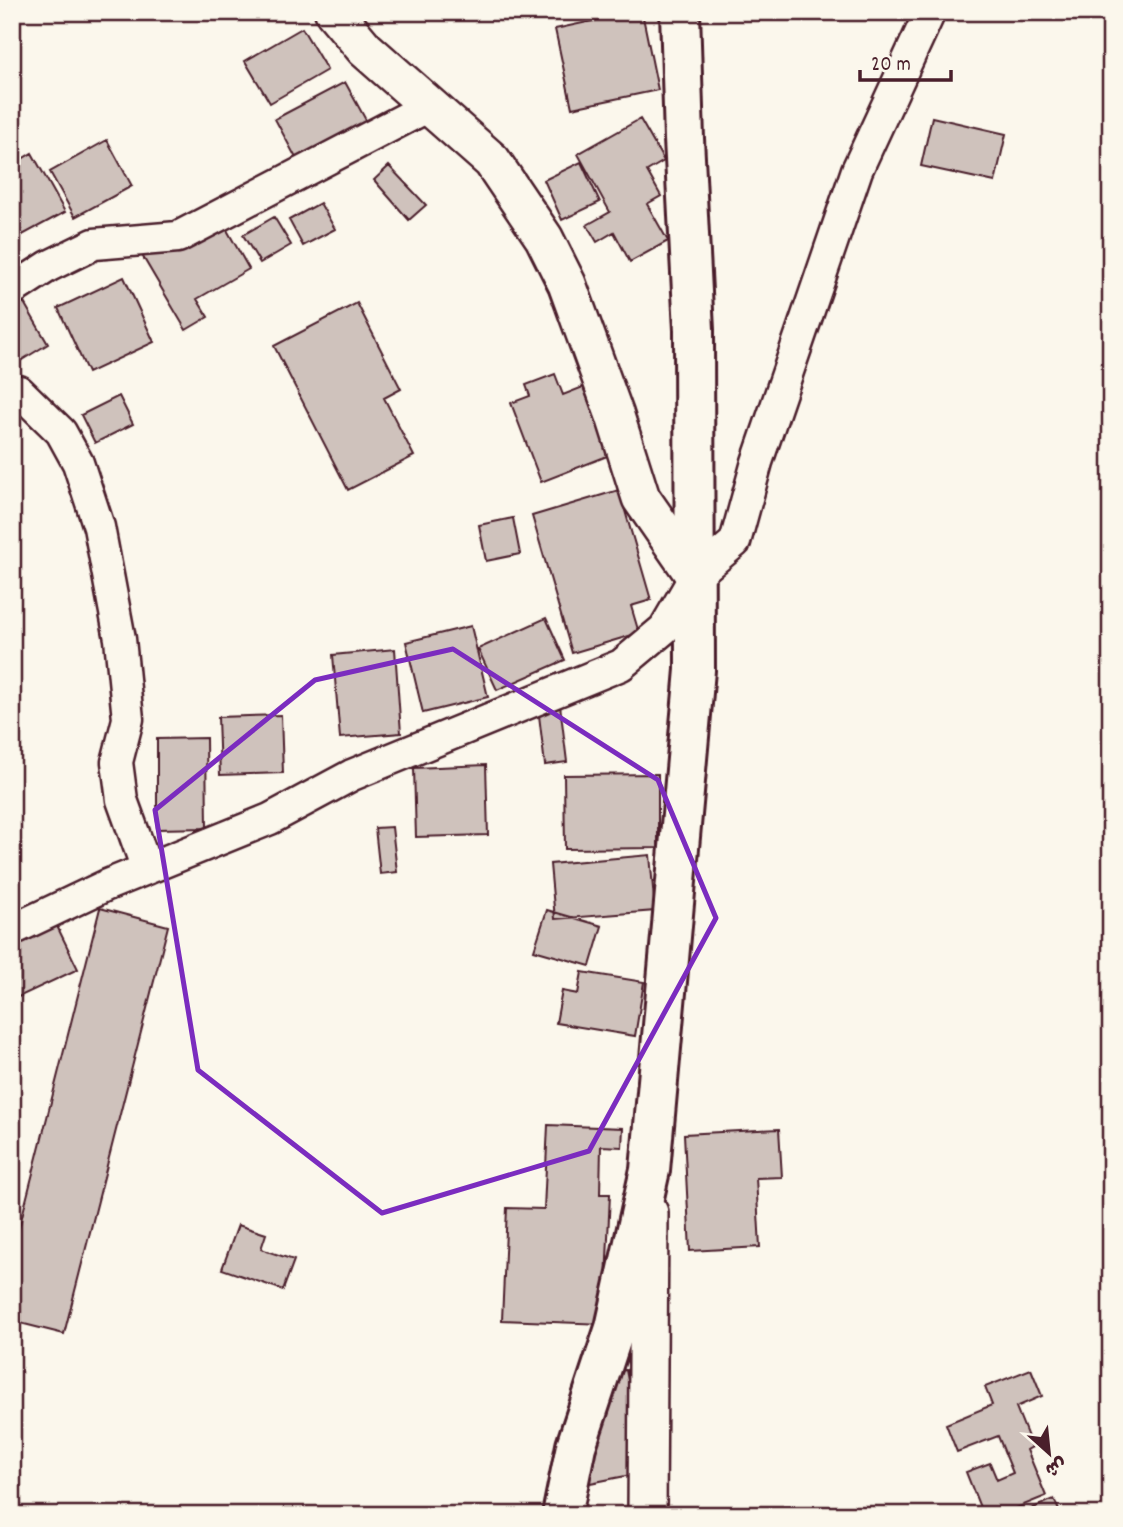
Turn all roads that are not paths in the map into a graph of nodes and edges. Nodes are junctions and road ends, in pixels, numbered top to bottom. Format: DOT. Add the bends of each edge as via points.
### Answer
graph roads {
  1 [pos="334,12"];
  2 [pos="680,12"];
  3 [pos="930,12"];
  4 [pos="429,106"];
  5 [pos="12,290"];
  6 [pos="19,391"];
  7 [pos="695,576"];
  8 [pos="147,869"];
  9 [pos="12,930"];
  10 [pos="650,1170"];
  11 [pos="562,1515"];
  12 [pos="647,1515"];
  1 -- 4 [label="street" via="365,49"];
  2 -- 7 [label="main road" via="694,330"];
  3 -- 7 [label="street" via="857,170 757,462 735,542"];
  4 -- 5 [label="street" via="178,237 94,244"];
  4 -- 7 [label="street" via="492,161 544,238 567,284 641,498"];
  6 -- 8 [label="street" via="61,432 78,463 99,527 120,639 128,719 117,762 122,800"];
  7 -- 8 [label="street" via="664,629 621,665 352,775 270,819"];
  7 -- 10 [label="main road" via="695,670"];
  8 -- 9 [label="street"];
  10 -- 11 [label="main road" via="615,1328 576,1446"];
  10 -- 12 [label="street"];
}
